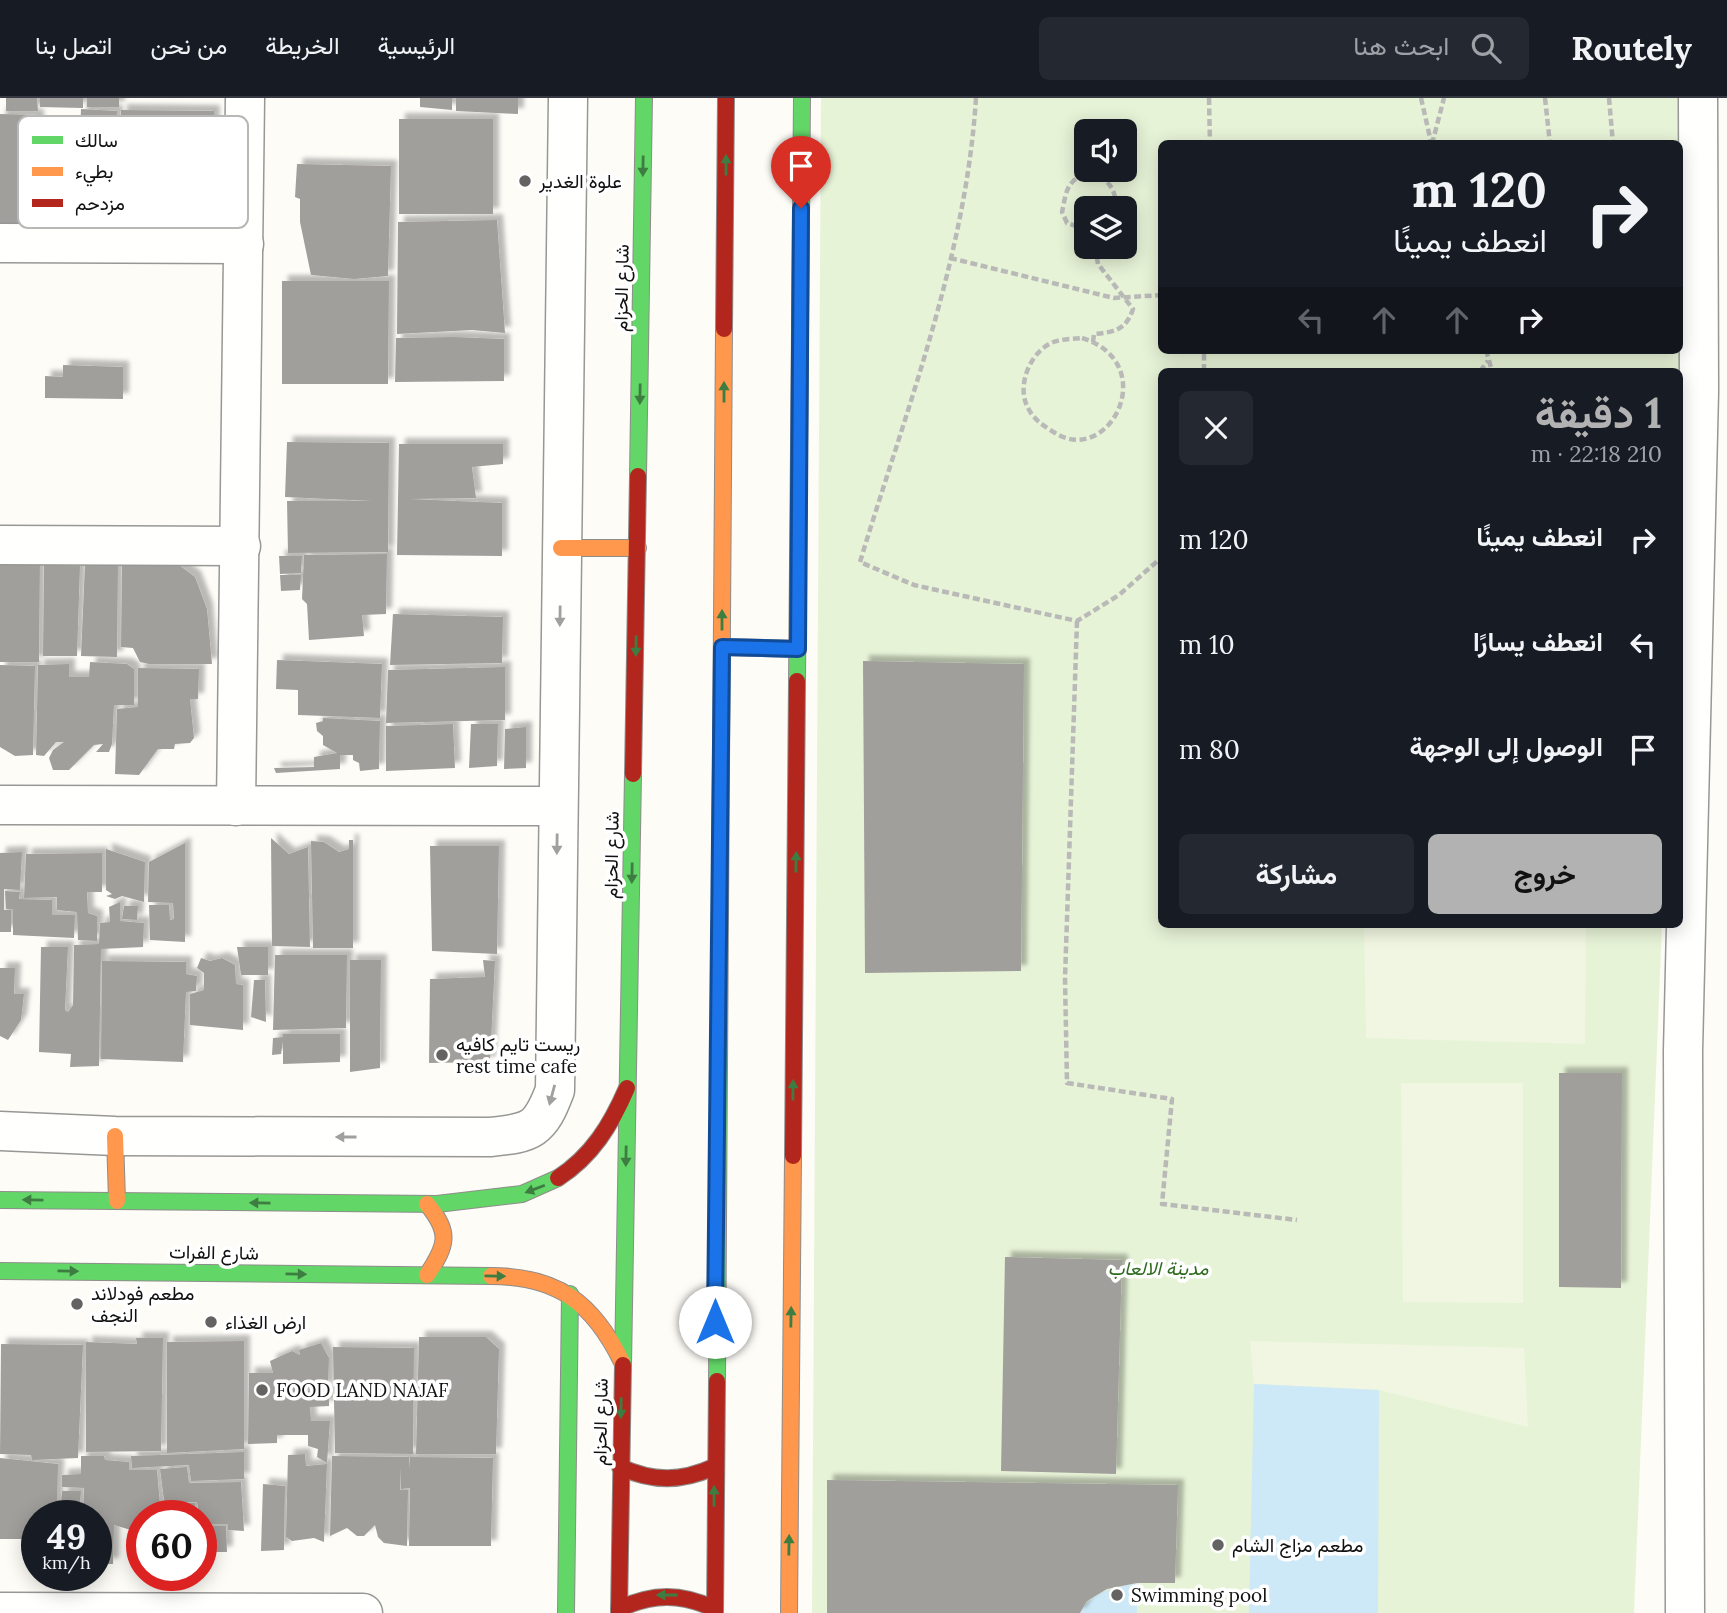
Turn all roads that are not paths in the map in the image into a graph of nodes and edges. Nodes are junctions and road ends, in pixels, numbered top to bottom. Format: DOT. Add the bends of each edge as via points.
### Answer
graph roads {
  1 [pos="245,98"];
  2 [pos="568,98"];
  3 [pos="644,98"];
  4 [pos="726,98"];
  5 [pos="802,98"];
  6 [pos="1698,98"];
  7 [pos="245,116"];
  8 [pos="244,228"];
  9 [pos="0,243"];
  10 [pos="244,244"];
  11 [pos="0,545"];
  12 [pos="241,546"];
  13 [pos="561,548"];
  14 [pos="638,548"];
  15 [pos="722,647"];
  16 [pos="798,649"];
  17 [pos="0,805"];
  18 [pos="236,806"];
  19 [pos="557,806"];
  20 [pos="627,1088"];
  21 [pos="0,1131"];
  22 [pos="115,1136"];
  23 [pos="0,1200"];
  24 [pos="117,1201"];
  25 [pos="427,1204"];
  26 [pos="0,1271"];
  27 [pos="427,1275"];
  28 [pos="570,1294"];
  29 [pos="622,1362"];
  30 [pos="620,1467"];
  31 [pos="714,1467"];
  32 [pos="619,1611"];
  33 [pos="715,1611"];
  34 [pos="0,1612"];
  35 [pos="228,1612"];
  36 [pos="363,1613"];
  37 [pos="566,1613"];
  38 [pos="789,1613"];
  39 [pos="1685,1613"];
  1 -- 7 [label="street"];
  2 -- 13 [label="street"];
  3 -- 14 [label="main road, شارع الحزام, one-way"];
  15 -- 4 [label="main road, one-way"];
  5 -- 16 [label="main road"];
  6 -- 39 [label="street" via="1699,392 1683,1051"];
  8 -- 10 [label="street"];
  9 -- 10 [label="street"];
  10 -- 12 [label="street"];
  11 -- 12 [label="street"];
  12 -- 18 [label="street"];
  13 -- 14 [label="main road"];
  13 -- 19 [label="street, one-way"];
  14 -- 20 [label="main road, شارع الحزام, one-way"];
  15 -- 16 [label="main road"];
  15 -- 31 [label="main road"];
  38 -- 16 [label="main road, one-way"];
  17 -- 18 [label="street"];
  18 -- 19 [label="street"];
  19 -- 22 [label="street, one-way" via="555,1090 536,1127 516,1135 490,1137"];
  20 -- 25 [label="main road, one-way" via="615,1120 572,1170 511,1198"];
  20 -- 29 [label="main road, شارع الحزام, one-way"];
  21 -- 22 [label="street"];
  22 -- 24 [label="main road"];
  24 -- 23 [label="main road, one-way"];
  25 -- 24 [label="main road, one-way"];
  25 -- 27 [label="main road" via="442,1222 446,1241"];
  26 -- 27 [label="main road, شارع الفرات, one-way"];
  27 -- 28 [label="main road, شارع الفرات, one-way" via="512,1276 542,1280"];
  28 -- 29 [label="main road, شارع الفرات" via="592,1312"];
  28 -- 37 [label="main road"];
  29 -- 30 [label="main road, شارع الحزام, one-way"];
  30 -- 31 [label="main road" via="648,1479 677,1481"];
  30 -- 32 [label="main road, شارع الحزام"];
  33 -- 31 [label="main road, one-way"];
  33 -- 32 [label="main road, one-way" via="677,1594 657,1594"];
  34 -- 35 [label="street"];
  35 -- 36 [label="street"];
}
